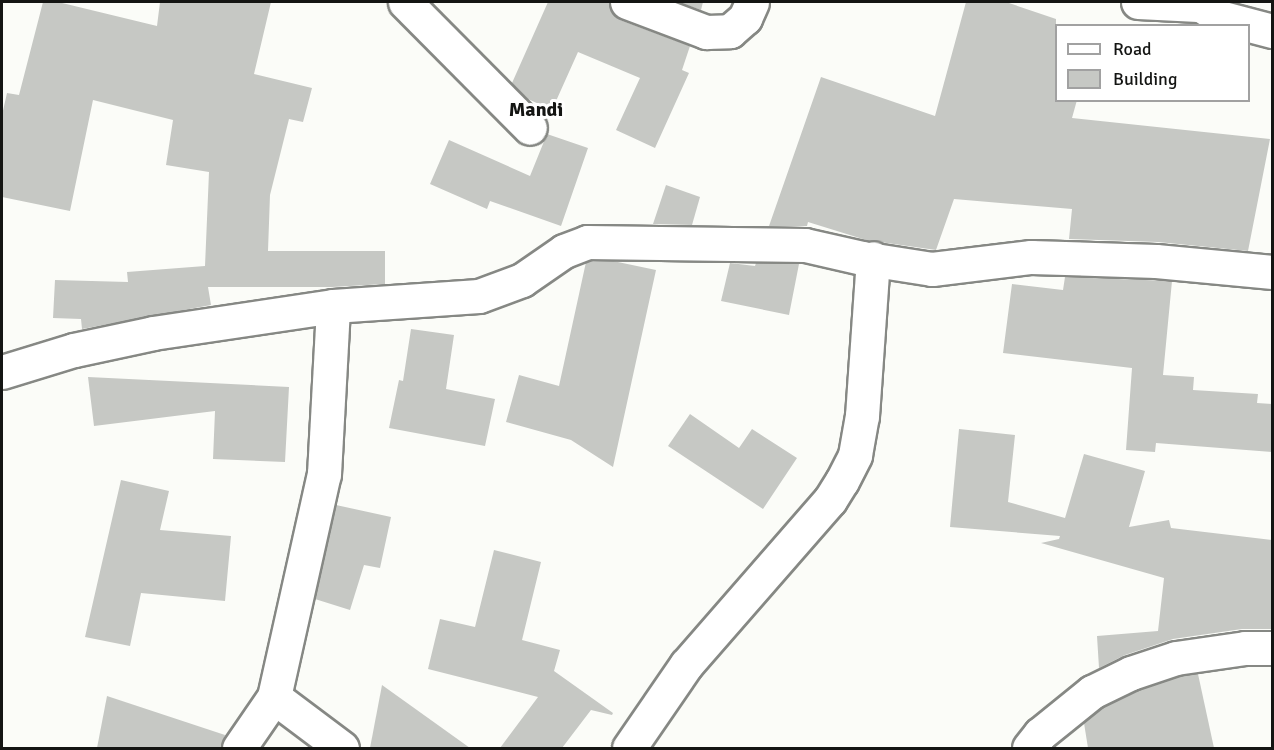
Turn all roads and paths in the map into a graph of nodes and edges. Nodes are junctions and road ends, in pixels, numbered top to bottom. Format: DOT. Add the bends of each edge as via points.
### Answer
graph roads {
  1 [pos="405,2"];
  2 [pos="627,2"];
  3 [pos="752,2"];
  4 [pos="1138,2"];
  5 [pos="1197,3"];
  6 [pos="1248,24"];
  7 [pos="1250,24"];
  8 [pos="1272,30"];
  9 [pos="530,128"];
  10 [pos="873,258"];
  11 [pos="1272,272"];
  12 [pos="333,306"];
  13 [pos="2,372"];
  14 [pos="1272,648"];
  15 [pos="274,697"];
  16 [pos="239,748"];
  17 [pos="342,748"];
  18 [pos="628,748"];
  19 [pos="1029,748"];
  1 -- 9 [label="street"];
  2 -- 3 [label="street" via="706,32 730,31 744,18"];
  4 -- 5 [label="street"];
  5 -- 6 [label="street" via="1220,17"];
  7 -- 8 [label="street"];
  10 -- 11 [label="street" via="932,269 1031,257 1156,261"];
  10 -- 12 [label="street" via="805,245 587,242 564,251 522,280 479,296"];
  10 -- 18 [label="street" via="862,416 855,455 847,472 830,500 686,665"];
  12 -- 13 [label="street" via="153,333 74,350"];
  12 -- 15 [label="street" via="324,474"];
  14 -- 19 [label="street" via="1176,658 1131,673 1092,692 1040,734"];
  15 -- 16 [label="street"];
  15 -- 17 [label="street"];
}
